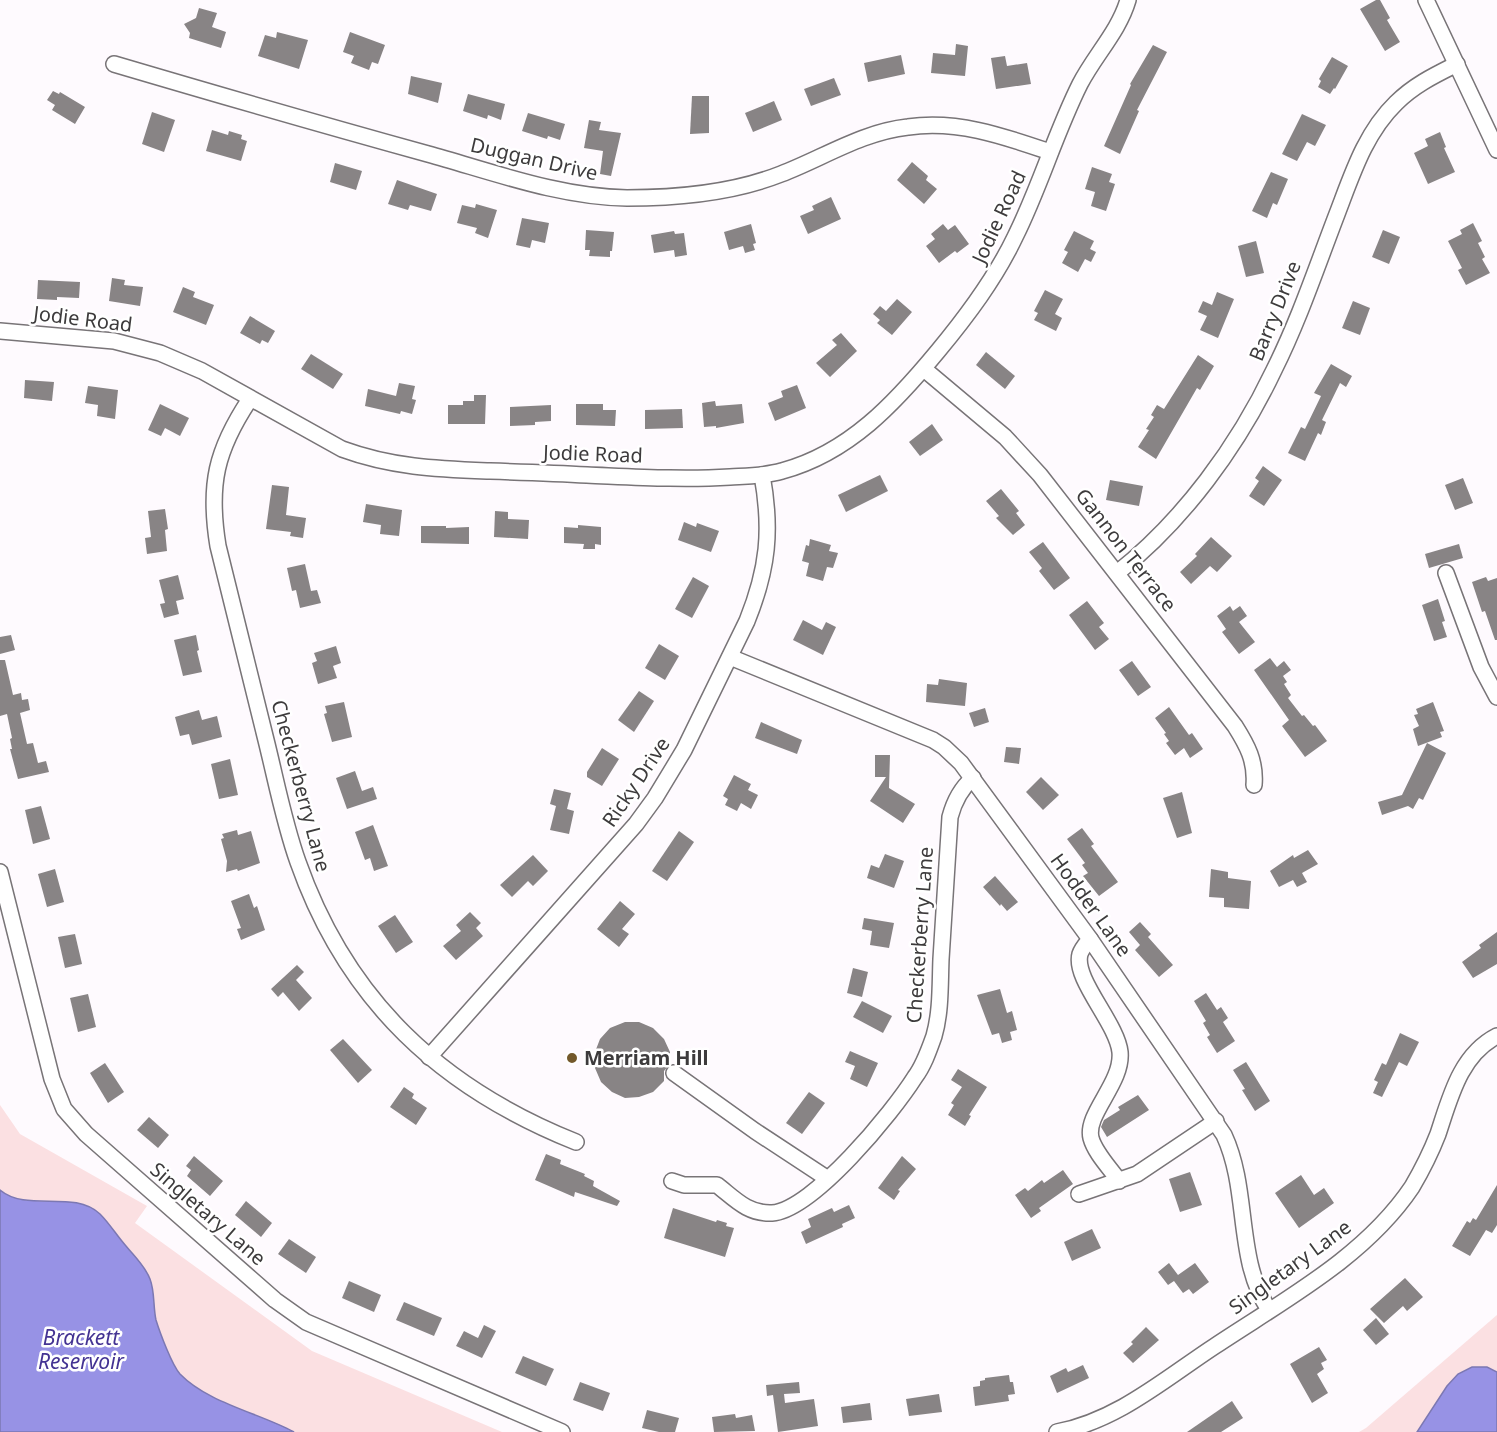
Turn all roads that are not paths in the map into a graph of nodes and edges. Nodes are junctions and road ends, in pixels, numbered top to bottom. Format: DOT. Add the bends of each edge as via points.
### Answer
graph roads {
  1 [pos="1128,0"];
  2 [pos="1426,0"];
  3 [pos="114,64"];
  4 [pos="1457,64"];
  5 [pos="1497,150"];
  6 [pos="1050,152"];
  7 [pos="0,332"];
  8 [pos="924,369"];
  9 [pos="250,399"];
  10 [pos="762,475"];
  11 [pos="1117,573"];
  12 [pos="1446,573"];
  13 [pos="730,657"];
  14 [pos="1497,698"];
  15 [pos="973,778"];
  16 [pos="1254,785"];
  17 [pos="0,872"];
  18 [pos="1090,939"];
  19 [pos="1497,1036"];
  20 [pos="429,1057"];
  21 [pos="674,1073"];
  22 [pos="1216,1121"];
  23 [pos="576,1142"];
  24 [pos="828,1179"];
  25 [pos="672,1181"];
  26 [pos="1119,1181"];
  27 [pos="1080,1194"];
  28 [pos="1269,1310"];
  29 [pos="562,1432"];
  30 [pos="1057,1432"];
  1 -- 6 [label="street, Jodie Road" via="1116,28 1089,65"];
  2 -- 4 [label="street"];
  3 -- 6 [label="street, Duggan Drive" via="540,185 603,196 674,196 756,183 868,136 908,127 970,128"];
  4 -- 5 [label="street"];
  4 -- 11 [label="street, Barry Drive" via="1409,90 1377,126 1361,153 1283,352 1250,414 1192,497 1145,549"];
  6 -- 8 [label="street, Jodie Road" via="1028,209 993,279"];
  7 -- 9 [label="street, Jodie Road" via="137,346 202,370"];
  8 -- 10 [label="street, Jodie Road" via="855,436 800,465"];
  8 -- 11 [label="street, Gannon Terrace" via="1024,456"];
  9 -- 10 [label="street, Jodie Road" via="342,449 390,464 695,479"];
  9 -- 20 [label="street, Checkerberry Lane" via="231,429 218,464 215,527 289,835 307,887 350,968 388,1018"];
  10 -- 13 [label="street, Ricky Drive" via="768,516 765,557 755,601"];
  11 -- 16 [label="street, Gannon Terrace" via="1244,739 1254,762"];
  12 -- 14 [label="street" via="1481,667"];
  13 -- 15 [label="street, Hodder Lane" via="933,740"];
  13 -- 20 [label="street, Ricky Drive" via="684,750 636,824"];
  15 -- 18 [label="street, Hodder Lane"];
  15 -- 24 [label="street, Checkerberry Lane" via="957,796 950,818 937,1019 929,1049 895,1106"];
  17 -- 29 [label="street, Singletary Lane" via="51,1079 64,1108 86,1134 275,1300 306,1322"];
  18 -- 22 [label="street, Hodder Lane"];
  18 -- 26 [label="street" via="1080,954 1080,966 1120,1051 1117,1072 1092,1122 1091,1139"];
  19 -- 28 [label="street, Singletary Lane" via="1464,1067 1421,1172 1400,1202 1357,1247"];
  20 -- 23 [label="street, Checkerberry Lane" via="508,1112"];
  21 -- 24 [label="street"];
  22 -- 26 [label="street" via="1150,1166"];
  22 -- 28 [label="street, Hodder Lane" via="1234,1161 1254,1282"];
  24 -- 25 [label="street, Checkerberry Lane" via="804,1198 775,1213 745,1207 717,1185"];
  26 -- 27 [label="street"];
  28 -- 30 [label="street, Singletary Lane" via="1114,1412"];
}
